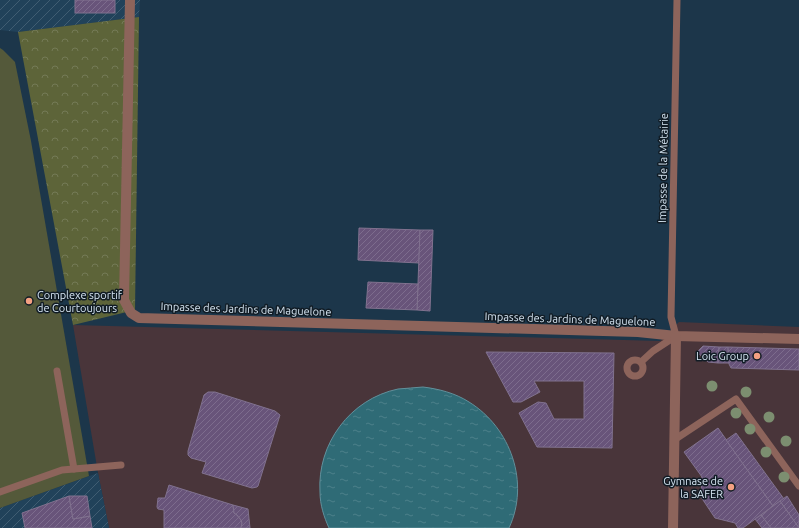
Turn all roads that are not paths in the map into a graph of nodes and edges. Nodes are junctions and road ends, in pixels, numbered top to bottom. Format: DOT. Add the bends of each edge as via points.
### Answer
graph roads {
  1 [pos="130,0"];
  2 [pos="677,0"];
  3 [pos="676,336"];
  4 [pos="799,340"];
  5 [pos="641,362"];
  6 [pos="57,371"];
  7 [pos="674,440"];
  8 [pos="121,465"];
  9 [pos="74,469"];
  10 [pos="799,486"];
  11 [pos="0,492"];
  12 [pos="672,528"];
  1 -- 3 [label="street, Impasse des Jardins de Maguelone" via="124,300 130,313 139,318 638,332"];
  2 -- 3 [label="lane, Impasse de la Métairie" via="671,317"];
  3 -- 4 [label="street, Impasse des Jardins de Maguelone"];
  3 -- 5 [label="lane"];
  3 -- 7 [label="street"];
  6 -- 9 [label="lane"];
  7 -- 10 [label="lane" via="736,399"];
  7 -- 12 [label="street"];
  8 -- 9 [label="lane"];
  9 -- 11 [label="lane" via="62,470"];
}
